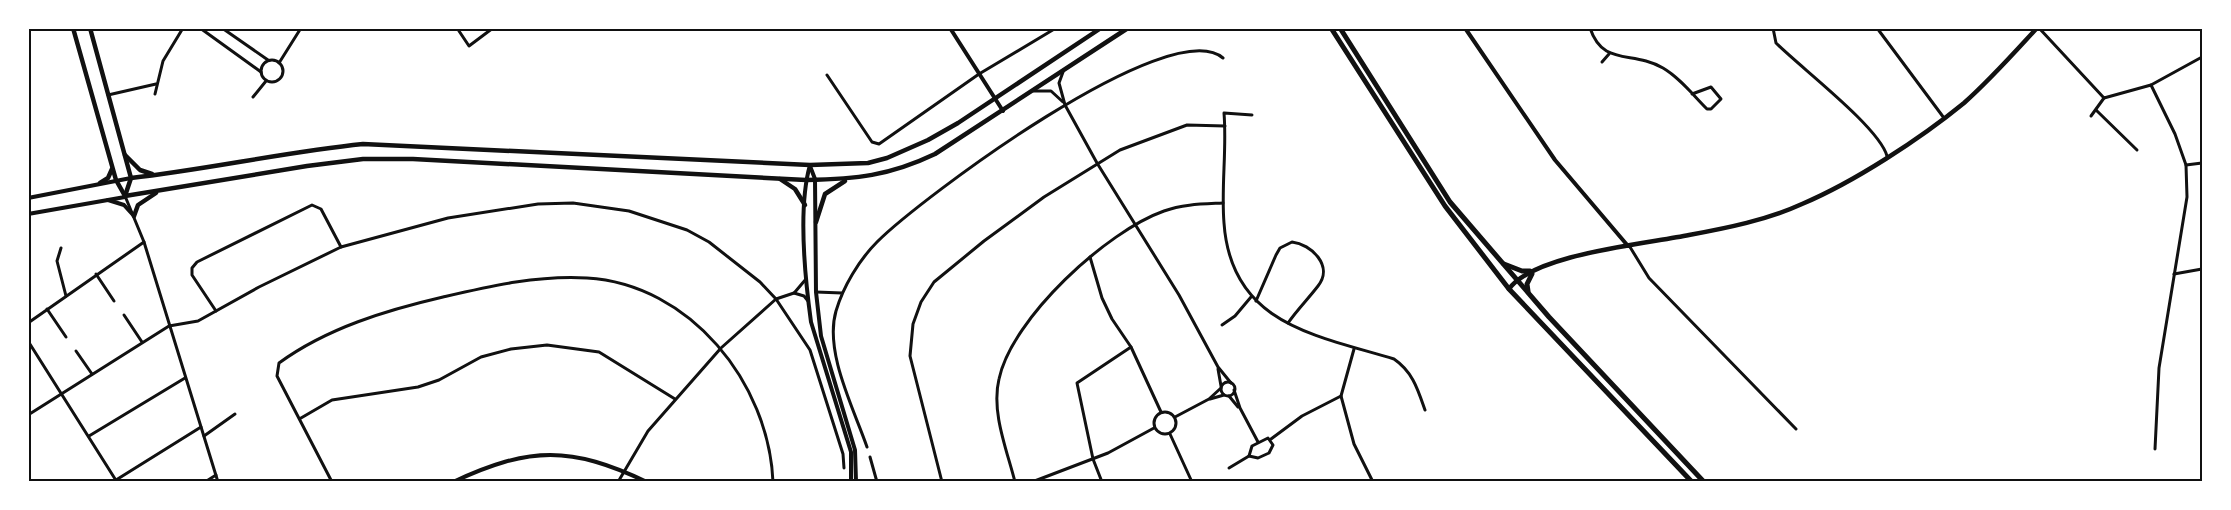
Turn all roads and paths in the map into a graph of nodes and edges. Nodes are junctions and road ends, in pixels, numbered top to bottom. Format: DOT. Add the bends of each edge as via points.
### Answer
graph roads {
  1 [pos="73,28"];
  2 [pos="90,28"];
  3 [pos="183,28"];
  4 [pos="200,28"];
  5 [pos="222,28"];
  6 [pos="301,28"];
  7 [pos="457,28"];
  8 [pos="493,28"];
  9 [pos="950,28"];
  10 [pos="1045,28"];
  11 [pos="1056,28"];
  12 [pos="1101,28"];
  13 [pos="1128,28"];
  14 [pos="1331,28"];
  15 [pos="1340,28"];
  16 [pos="1465,28"];
  17 [pos="1590,28"];
  18 [pos="1773,28"];
  19 [pos="1877,28"];
  20 [pos="2038,28"];
  21 [pos="1048,33"];
  22 [pos="1609,53"];
  23 [pos="2202,57"];
  24 [pos="1223,58"];
  25 [pos="270,61"];
  26 [pos="1602,62"];
  27 [pos="279,63"];
  28 [pos="1065,70"];
  29 [pos="261,72"];
  30 [pos="979,74"];
  31 [pos="827,75"];
  32 [pos="266,81"];
  33 [pos="156,84"];
  34 [pos="2151,85"];
  35 [pos="1034,91"];
  36 [pos="155,94"];
  37 [pos="1692,94"];
  38 [pos="108,95"];
  39 [pos="253,97"];
  40 [pos="2104,98"];
  41 [pos="995,99"];
  42 [pos="1065,105"];
  43 [pos="2096,110"];
  44 [pos="1003,111"];
  45 [pos="1252,114"];
  46 [pos="2091,116"];
  47 [pos="1944,118"];
  48 [pos="1225,126"];
  49 [pos="2137,150"];
  50 [pos="123,153"];
  51 [pos="1887,156"];
  52 [pos="1097,163"];
  53 [pos="2202,163"];
  54 [pos="810,165"];
  55 [pos="2186,165"];
  56 [pos="112,166"];
  57 [pos="157,175"];
  58 [pos="131,178"];
  59 [pos="778,178"];
  60 [pos="849,179"];
  61 [pos="116,180"];
  62 [pos="806,180"];
  63 [pos="815,180"];
  64 [pos="100,183"];
  65 [pos="160,191"];
  66 [pos="125,196"];
  67 [pos="28,198"];
  68 [pos="101,199"];
  69 [pos="1223,203"];
  70 [pos="805,205"];
  71 [pos="28,214"];
  72 [pos="134,216"];
  73 [pos="816,222"];
  74 [pos="1136,226"];
  75 [pos="144,242"];
  76 [pos="341,247"];
  77 [pos="1629,247"];
  78 [pos="61,248"];
  79 [pos="1090,257"];
  80 [pos="1501,262"];
  81 [pos="2202,268"];
  82 [pos="1531,273"];
  83 [pos="96,274"];
  84 [pos="2174,274"];
  85 [pos="807,278"];
  86 [pos="1518,282"];
  87 [pos="1509,289"];
  88 [pos="816,292"];
  89 [pos="794,293"];
  90 [pos="842,293"];
  91 [pos="66,296"];
  92 [pos="1251,297"];
  93 [pos="1532,298"];
  94 [pos="776,299"];
  95 [pos="114,301"];
  96 [pos="1256,301"];
  97 [pos="808,302"];
  98 [pos="47,309"];
  99 [pos="216,310"];
  100 [pos="124,315"];
  101 [pos="28,323"];
  102 [pos="1288,323"];
  103 [pos="1222,325"];
  104 [pos="169,326"];
  105 [pos="66,337"];
  106 [pos="28,341"];
  107 [pos="142,342"];
  108 [pos="1131,347"];
  109 [pos="721,348"];
  110 [pos="1354,350"];
  111 [pos="76,351"];
  112 [pos="1218,367"];
  113 [pos="92,374"];
  114 [pos="185,378"];
  115 [pos="1231,383"];
  116 [pos="1221,387"];
  117 [pos="1234,390"];
  118 [pos="62,393"];
  119 [pos="1226,395"];
  120 [pos="1341,396"];
  121 [pos="675,399"];
  122 [pos="1209,399"];
  123 [pos="1240,408"];
  124 [pos="1425,410"];
  125 [pos="1161,412"];
  126 [pos="235,414"];
  127 [pos="28,415"];
  128 [pos="1175,417"];
  129 [pos="301,418"];
  130 [pos="201,427"];
  131 [pos="1155,428"];
  132 [pos="1796,429"];
  133 [pos="1170,434"];
  134 [pos="89,436"];
  135 [pos="204,436"];
  136 [pos="1271,439"];
  137 [pos="1258,442"];
  138 [pos="867,447"];
  139 [pos="2155,449"];
  140 [pos="1249,456"];
  141 [pos="870,457"];
  142 [pos="1092,459"];
  143 [pos="844,468"];
  144 [pos="1229,468"];
  145 [pos="624,471"];
  146 [pos="216,475"];
  147 [pos="117,481"];
  148 [pos="205,482"];
  149 [pos="218,482"];
  150 [pos="332,482"];
  151 [pos="453,482"];
  152 [pos="618,482"];
  153 [pos="647,482"];
  154 [pos="773,482"];
  155 [pos="851,482"];
  156 [pos="856,482"];
  157 [pos="877,482"];
  158 [pos="942,482"];
  159 [pos="1015,482"];
  160 [pos="1032,482"];
  161 [pos="1102,482"];
  162 [pos="1192,482"];
  163 [pos="1373,482"];
  164 [pos="1692,482"];
  165 [pos="1704,482"];
  1 -- 56 [label="main road"];
  2 -- 38 [label="main road"];
  3 -- 33 [label="street" via="163,61"];
  4 -- 29 [label="street"];
  5 -- 25 [label="street"];
  6 -- 27 [label="street"];
  7 -- 8 [label="street" via="469,45"];
  9 -- 30 [label="street"];
  10 -- 21 [label="street"];
  11 -- 21 [label="street"];
  12 -- 41 [label="main road"];
  13 -- 28 [label="main road"];
  14 -- 87 [label="highway" via="1445,206"];
  15 -- 80 [label="highway" via="1450,202"];
  16 -- 77 [label="street" via="1555,160"];
  17 -- 22 [label="street" via="1596,45"];
  18 -- 51 [label="street" via="1776,43 1847,107"];
  19 -- 47 [label="street"];
  20 -- 40 [label="street"];
  20 -- 47 [label="main road" via="1988,81"];
  21 -- 30 [label="street"];
  22 -- 26 [label="street"];
  22 -- 37 [label="street" via="1660,66"];
  23 -- 34 [label="street"];
  24 -- 42 [label="street" via="1203,50 1156,59"];
  25 -- 27 [label="street"];
  25 -- 29 [label="street"];
  27 -- 32 [label="street" via="283,69 281,78"];
  28 -- 35 [label="main road"];
  28 -- 42 [label="street" via="1059,83"];
  29 -- 32 [label="street"];
  30 -- 31 [label="street" via="879,144 872,142"];
  30 -- 41 [label="street"];
  32 -- 39 [label="street"];
  33 -- 36 [label="street"];
  33 -- 38 [label="street"];
  34 -- 40 [label="street"];
  34 -- 55 [label="street"];
  35 -- 42 [label="street" via="1051,91"];
  35 -- 44 [label="main road"];
  37 -- 37 [label="street" via="1711,87 1721,99 1710,110"];
  38 -- 50 [label="main road"];
  40 -- 43 [label="street"];
  41 -- 44 [label="street"];
  41 -- 54 [label="main road" via="928,140 886,158 843,165"];
  42 -- 52 [label="street"];
  42 -- 90 [label="street" via="948,183 885,235 868,251"];
  43 -- 46 [label="street"];
  43 -- 49 [label="street"];
  44 -- 60 [label="main road" via="910,166"];
  45 -- 48 [label="street" via="1224,113"];
  47 -- 51 [label="main road"];
  48 -- 52 [label="street" via="1187,125 1139,142"];
  48 -- 69 [label="street"];
  50 -- 57 [label="main road" via="140,170"];
  50 -- 58 [label="main road"];
  51 -- 77 [label="main road" via="1802,205 1734,227"];
  52 -- 74 [label="street"];
  52 -- 158 [label="street" via="984,241 934,282 921,302 913,324 910,356"];
  53 -- 55 [label="street"];
  54 -- 57 [label="main road" via="363,144"];
  54 -- 62 [label="street"];
  54 -- 63 [label="street"];
  55 -- 84 [label="street" via="2187,197"];
  56 -- 61 [label="main road"];
  56 -- 64 [label="main road" via="110,176"];
  57 -- 58 [label="main road"];
  58 -- 61 [label="street"];
  58 -- 66 [label="main road"];
  59 -- 62 [label="main road"];
  59 -- 65 [label="main road" via="363,159"];
  59 -- 70 [label="main road" via="795,189"];
  60 -- 63 [label="main road"];
  60 -- 73 [label="main road" via="825,194"];
  61 -- 64 [label="street"];
  61 -- 66 [label="main road"];
  62 -- 63 [label="main road"];
  62 -- 70 [label="street"];
  63 -- 73 [label="street"];
  64 -- 67 [label="street"];
  65 -- 66 [label="main road"];
  65 -- 72 [label="main road" via="138,205"];
  66 -- 68 [label="street"];
  66 -- 72 [label="street"];
  68 -- 71 [label="street"];
  68 -- 72 [label="street" via="118,202"];
  69 -- 74 [label="street" via="1164,211"];
  69 -- 92 [label="street" via="1230,256"];
  70 -- 85 [label="street"];
  72 -- 75 [label="street"];
  73 -- 88 [label="street"];
  74 -- 79 [label="street"];
  74 -- 112 [label="street"];
  75 -- 83 [label="street"];
  75 -- 104 [label="street"];
  76 -- 94 [label="street" via="448,218 538,204 604,205 659,219 695,234 739,264"];
  76 -- 99 [label="street"];
  76 -- 99 [label="street" via="321,209 312,205 197,262 192,275"];
  77 -- 82 [label="main road" via="1564,259"];
  77 -- 132 [label="street" via="1648,278"];
  78 -- 91 [label="street" via="57,261"];
  79 -- 108 [label="street" via="1102,298"];
  79 -- 159 [label="street" via="1043,301 1012,347 998,379 997,411"];
  80 -- 82 [label="highway"];
  80 -- 86 [label="highway"];
  81 -- 84 [label="street"];
  82 -- 86 [label="main road"];
  82 -- 93 [label="highway" via="1527,286"];
  83 -- 91 [label="street"];
  83 -- 95 [label="street"];
  84 -- 139 [label="street" via="2159,368"];
  85 -- 89 [label="street"];
  85 -- 97 [label="street"];
  86 -- 87 [label="main road"];
  86 -- 93 [label="highway"];
  87 -- 164 [label="highway"];
  88 -- 90 [label="street"];
  88 -- 156 [label="street" via="821,336 855,450"];
  89 -- 94 [label="street"];
  89 -- 97 [label="street"];
  90 -- 138 [label="street" via="835,315 837,364"];
  91 -- 98 [label="street"];
  92 -- 96 [label="street"];
  92 -- 103 [label="street"];
  93 -- 165 [label="highway"];
  94 -- 109 [label="street"];
  94 -- 143 [label="street" via="810,350"];
  96 -- 102 [label="street"];
  96 -- 102 [label="street" via="1280,248 1292,242 1311,249 1319,257 1322,276"];
  97 -- 155 [label="street" via="851,452"];
  98 -- 101 [label="street"];
  98 -- 105 [label="street"];
  99 -- 104 [label="street" via="198,321"];
  100 -- 107 [label="street"];
  102 -- 110 [label="street"];
  104 -- 107 [label="street"];
  104 -- 114 [label="street"];
  106 -- 118 [label="street"];
  107 -- 113 [label="street"];
  108 -- 125 [label="street"];
  108 -- 142 [label="street" via="1077,383"];
  109 -- 121 [label="street"];
  109 -- 129 [label="street" via="673,308 638,289 588,278 518,281 371,317 323,338 277,366 277,376"];
  109 -- 154 [label="street" via="744,381 761,419 768,439"];
  110 -- 120 [label="street"];
  110 -- 124 [label="street" via="1394,359 1404,366"];
  111 -- 113 [label="street"];
  112 -- 115 [label="street"];
  112 -- 116 [label="street"];
  113 -- 118 [label="street"];
  114 -- 130 [label="street"];
  114 -- 134 [label="street"];
  115 -- 116 [label="street"];
  115 -- 117 [label="street"];
  116 -- 119 [label="street"];
  116 -- 122 [label="street"];
  117 -- 119 [label="street"];
  117 -- 123 [label="street"];
  118 -- 127 [label="street"];
  118 -- 134 [label="street"];
  119 -- 122 [label="street"];
  119 -- 123 [label="street"];
  120 -- 136 [label="street" via="1302,416"];
  120 -- 163 [label="street" via="1354,444"];
  121 -- 129 [label="street" via="598,352 547,345 481,357 428,384 332,400"];
  121 -- 145 [label="street"];
  122 -- 128 [label="street"];
  123 -- 137 [label="street"];
  125 -- 128 [label="street"];
  125 -- 131 [label="street" via="1155,417"];
  126 -- 135 [label="street"];
  128 -- 133 [label="street" via="1176,425"];
  129 -- 150 [label="street"];
  130 -- 135 [label="street"];
  130 -- 147 [label="street"];
  131 -- 133 [label="street" via="1159,433"];
  131 -- 142 [label="street"];
  133 -- 162 [label="street"];
  134 -- 147 [label="street"];
  135 -- 146 [label="street"];
  136 -- 137 [label="street"];
  136 -- 140 [label="street" via="1269,453 1258,458"];
  137 -- 140 [label="street"];
  140 -- 144 [label="street"];
  141 -- 157 [label="street"];
  142 -- 160 [label="street"];
  142 -- 161 [label="street"];
  145 -- 151 [label="street" via="581,456 540,455 499,464"];
  145 -- 152 [label="street"];
  145 -- 153 [label="street"];
  146 -- 148 [label="street"];
  146 -- 149 [label="street"];
}
